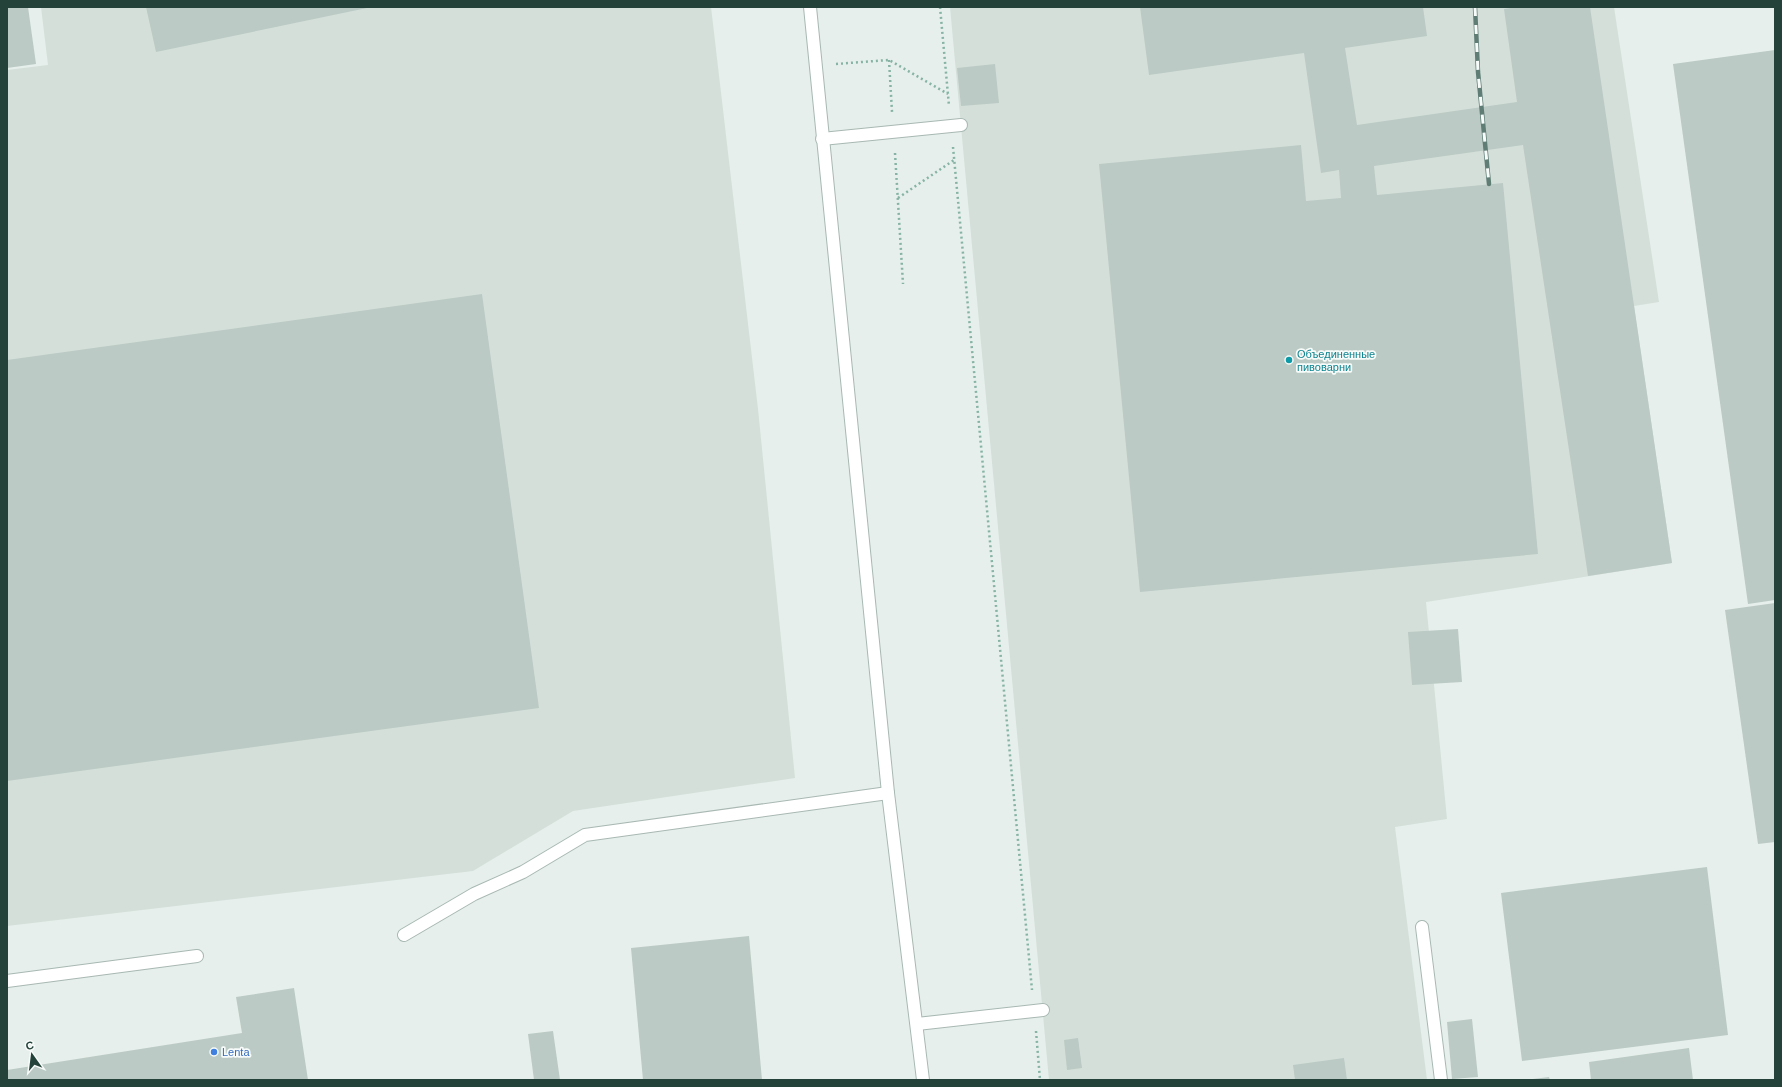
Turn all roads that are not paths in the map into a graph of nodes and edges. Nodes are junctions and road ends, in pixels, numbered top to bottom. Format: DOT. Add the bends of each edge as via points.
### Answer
graph roads {
  1 [pos="810,7"];
  2 [pos="956,125"];
  3 [pos="822,139"];
  4 [pos="888,792"];
  5 [pos="1422,927"];
  6 [pos="404,935"];
  7 [pos="197,956"];
  8 [pos="7,982"];
  9 [pos="1038,1010"];
  10 [pos="917,1024"];
  11 [pos="923,1080"];
  12 [pos="1441,1080"];
  1 -- 3 [label="street"];
  2 -- 3 [label="street"];
  3 -- 4 [label="street"];
  4 -- 6 [label="street" via="585,835 523,872 474,894"];
  4 -- 10 [label="street"];
  5 -- 12 [label="street"];
  7 -- 8 [label="street"];
  9 -- 10 [label="street"];
  10 -- 11 [label="street"];
}
